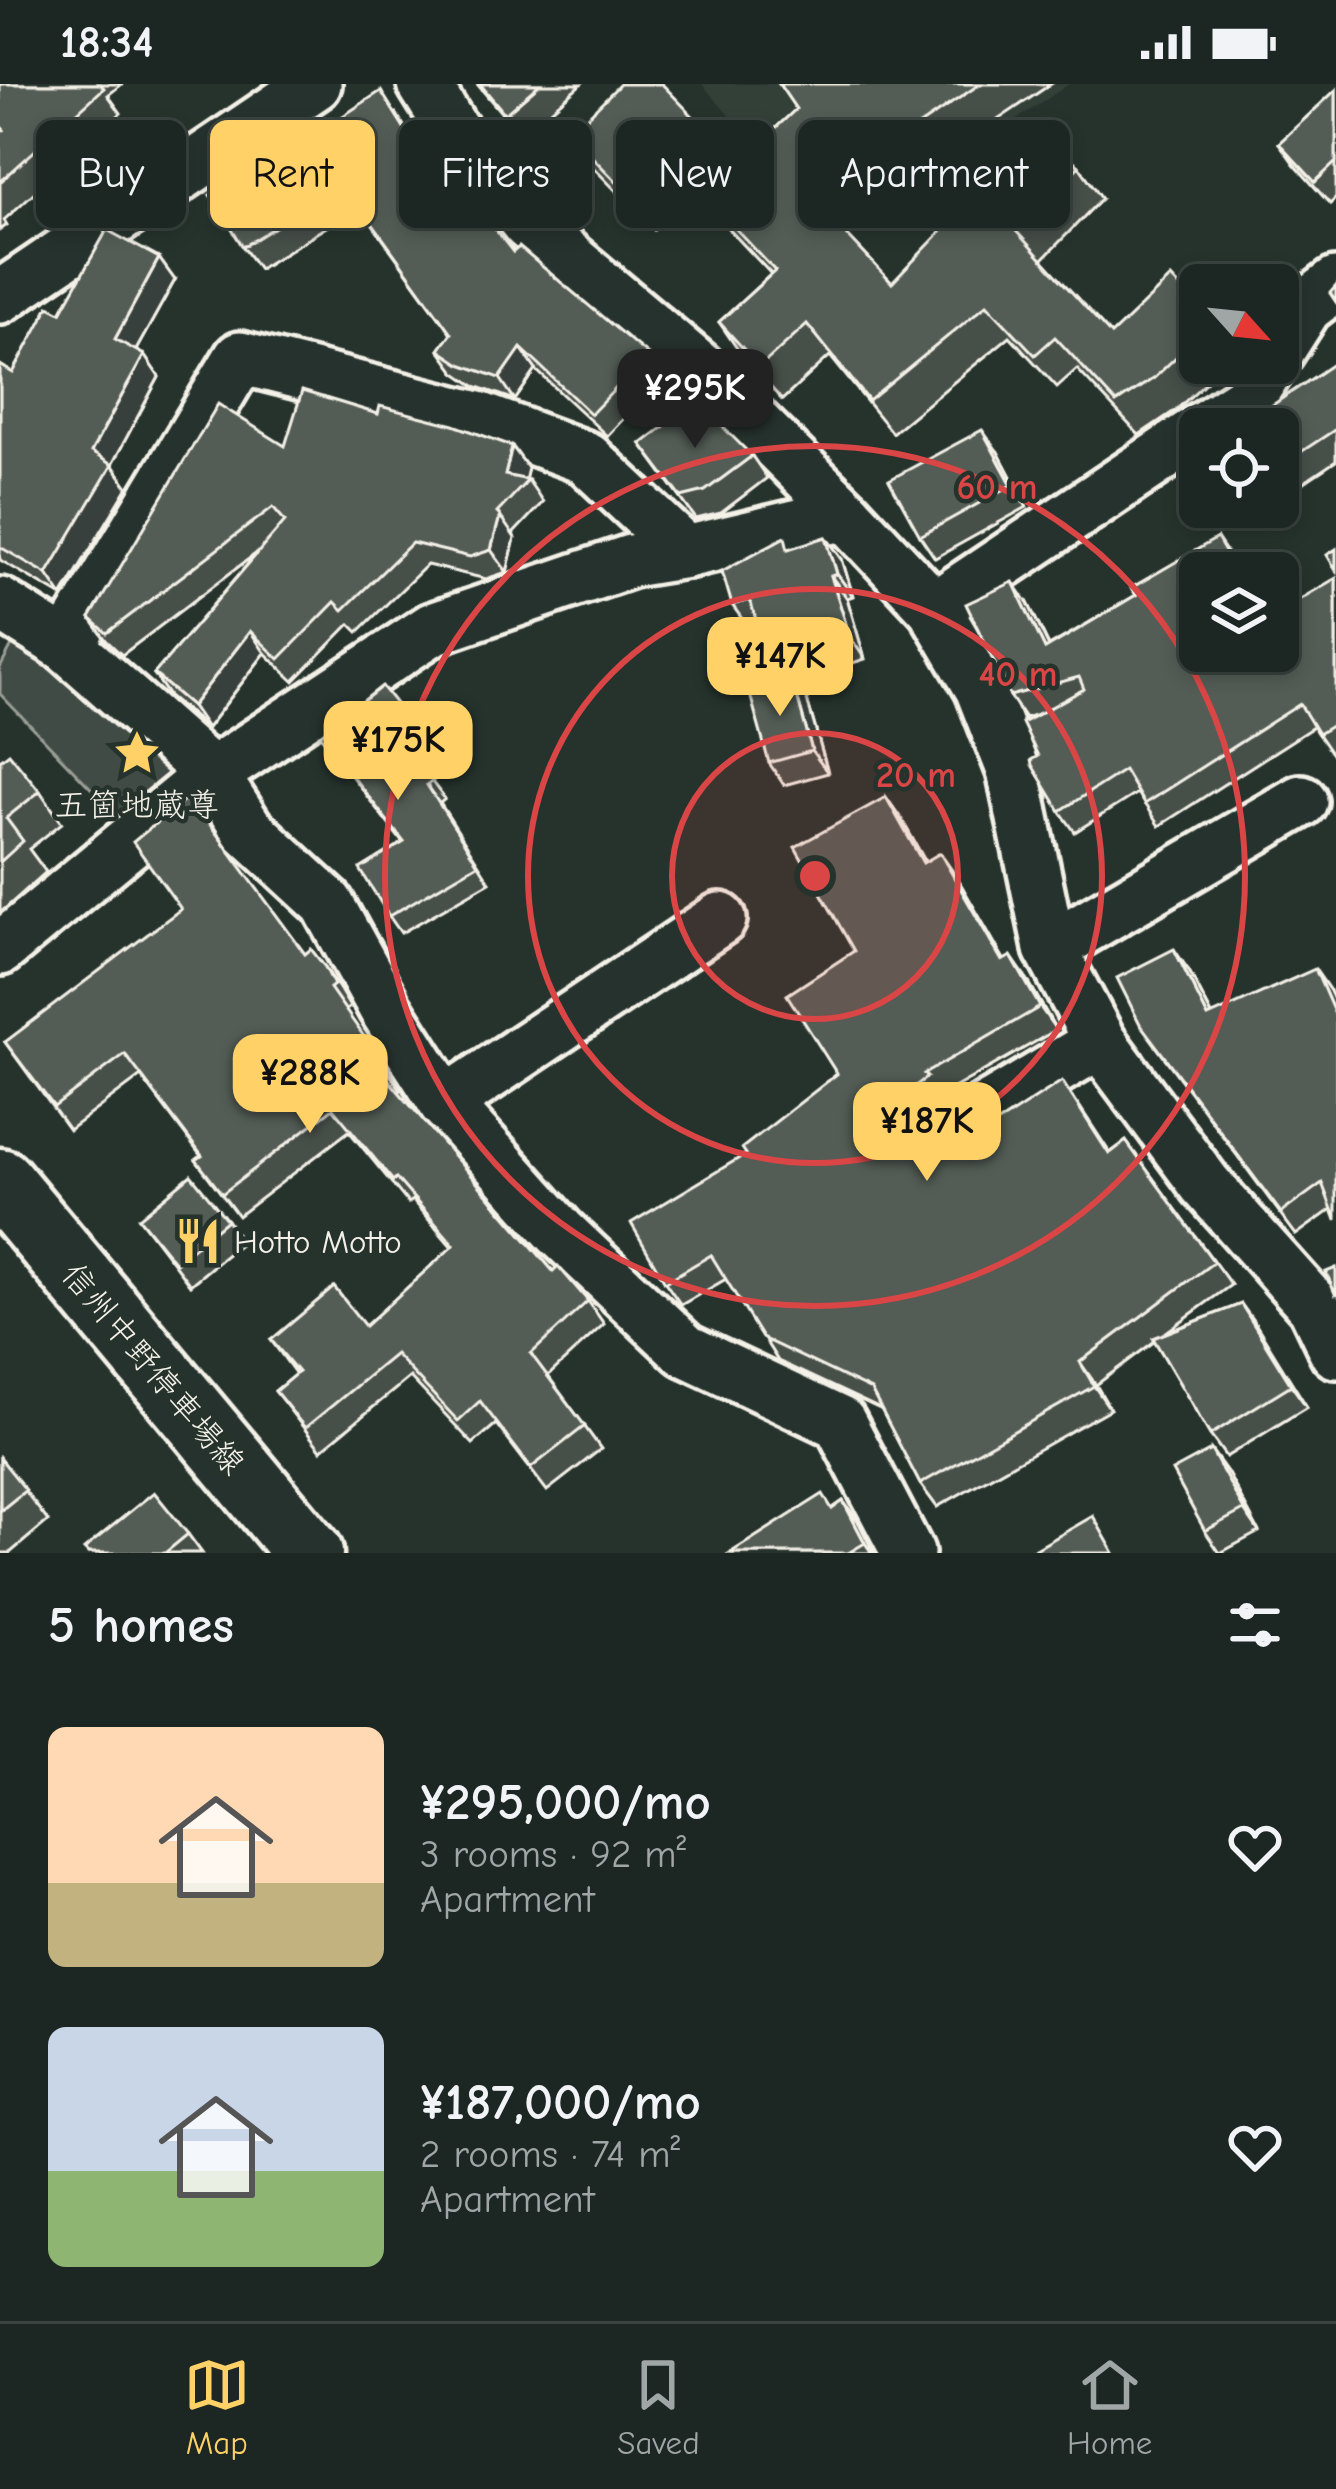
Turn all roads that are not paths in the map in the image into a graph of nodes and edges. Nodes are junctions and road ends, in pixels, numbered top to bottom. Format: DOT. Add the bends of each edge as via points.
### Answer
graph roads {
  1 [pos="315,84"];
  2 [pos="424,84"];
  3 [pos="1336,284"];
  4 [pos="0,297"];
  5 [pos="1299,318"];
  6 [pos="1257,384"];
  7 [pos="1234,408"];
  8 [pos="1179,443"];
  9 [pos="846,514"];
  10 [pos="686,552"];
  11 [pos="0,604"];
  12 [pos="934,608"];
  13 [pos="67,646"];
  14 [pos="212,774"];
  15 [pos="1301,801"];
  16 [pos="720,919"];
  17 [pos="1050,948"];
  18 [pos="0,949"];
  19 [pos="1100,1042"];
  20 [pos="446,1103"];
  21 [pos="942,1136"];
  22 [pos="0,1183"];
  23 [pos="1336,1352"];
  24 [pos="309,1553"];
  25 [pos="908,1553"];
  1 -- 4 [label="street"];
  2 -- 9 [label="street" via="528,224 699,368"];
  3 -- 5 [label="street"];
  6 -- 7 [label="street"];
  8 -- 12 [label="street"];
  9 -- 10 [label="street"];
  9 -- 12 [label="street"];
  10 -- 13 [label="street" via="586,458 478,418 240,358"];
  10 -- 14 [label="street" via="631,561 432,629"];
  11 -- 13 [label="street"];
  12 -- 17 [label="street" via="981,688 1013,770"];
  13 -- 14 [label="street"];
  14 -- 18 [label="street"];
  14 -- 20 [label="street" via="248,830 327,904"];
  15 -- 17 [label="street"];
  16 -- 20 [label="street"];
  17 -- 19 [label="street"];
  19 -- 21 [label="street"];
  19 -- 23 [label="street" via="1205,1184 1314,1306"];
  20 -- 25 [label="street" via="560,1232 685,1350 840,1423"];
  22 -- 24 [label="main road, 信州中野停車場線"];
}
